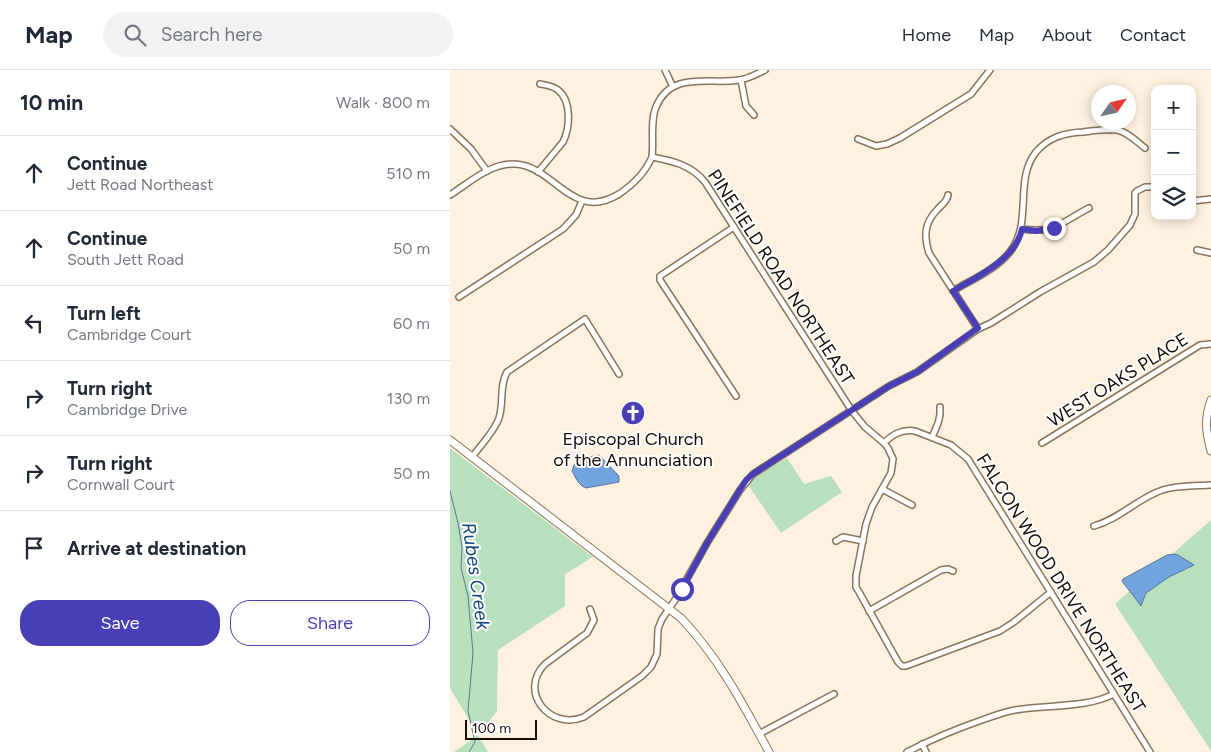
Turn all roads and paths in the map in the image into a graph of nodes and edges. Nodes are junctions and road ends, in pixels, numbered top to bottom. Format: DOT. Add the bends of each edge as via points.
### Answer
graph roads {
  1 [pos="665,70"];
  2 [pos="764,70"];
  3 [pos="990,70"];
  4 [pos="740,80"];
  5 [pos="540,84"];
  6 [pos="673,87"];
  7 [pos="754,115"];
  8 [pos="450,129"];
  9 [pos="1109,130"];
  10 [pos="1116,130"];
  11 [pos="860,140"];
  12 [pos="1145,148"];
  13 [pos="652,157"];
  14 [pos="486,171"];
  15 [pos="538,172"];
  16 [pos="1151,187"];
  17 [pos="948,194"];
  18 [pos="450,195"];
  19 [pos="1211,199"];
  20 [pos="582,201"];
  21 [pos="1196,201"];
  22 [pos="1089,208"];
  23 [pos="734,227"];
  24 [pos="1022,229"];
  25 [pos="1197,250"];
  26 [pos="1211,253"];
  27 [pos="953,291"];
  28 [pos="459,297"];
  29 [pos="978,328"];
  30 [pos="1211,344"];
  31 [pos="619,374"];
  32 [pos="736,396"];
  33 [pos="1211,400"];
  34 [pos="940,407"];
  35 [pos="852,410"];
  36 [pos="932,437"];
  37 [pos="450,440"];
  38 [pos="884,443"];
  39 [pos="1042,443"];
  40 [pos="1211,451"];
  41 [pos="472,457"];
  42 [pos="1211,485"];
  43 [pos="882,489"];
  44 [pos="912,505"];
  45 [pos="1094,526"];
  46 [pos="836,541"];
  47 [pos="863,541"];
  48 [pos="953,570"];
  49 [pos="1051,592"];
  50 [pos="669,608"];
  51 [pos="590,609"];
  52 [pos="869,611"];
  53 [pos="834,694"];
  54 [pos="1114,694"];
  55 [pos="759,734"];
  56 [pos="922,744"];
  57 [pos="769,752"];
  58 [pos="907,752"];
  59 [pos="926,752"];
  60 [pos="1150,752"];
  1 -- 6 [label="street"];
  2 -- 4 [label="street"];
  3 -- 11 [label="street" via="971,94 900,138 876,146"];
  4 -- 6 [label="street" via="690,81"];
  4 -- 7 [label="street" via="746,106"];
  5 -- 15 [label="street" via="561,93 568,118 566,137"];
  6 -- 13 [label="street" via="656,107"];
  8 -- 14 [label="street" via="471,149"];
  9 -- 24 [label="street" via="1069,133 1053,137 1042,145 1026,170"];
  10 -- 12 [label="street"];
  13 -- 20 [label="street" via="641,176 617,195 602,201"];
  13 -- 23 [label="street, PINEFIELD ROAD NORTHEAST" via="679,163 696,172"];
  14 -- 15 [label="street" via="514,164"];
  14 -- 18 [label="street"];
  15 -- 20 [label="street"];
  16 -- 29 [label="street" via="1135,193 1133,218 1120,238 1102,256 1083,270"];
  17 -- 27 [label="street" via="947,201 925,228 925,239 929,253"];
  19 -- 21 [label="street"];
  20 -- 28 [label="street" via="576,215 564,229"];
  22 -- 24 [label="street" via="1054,228"];
  23 -- 32 [label="street" via="663,272 660,280"];
  23 -- 35 [label="street, PINEFIELD ROAD NORTHEAST"];
  24 -- 27 [label="street" via="1010,252 994,266"];
  25 -- 26 [label="street"];
  27 -- 29 [label="street"];
  29 -- 35 [label="street" via="917,372"];
  30 -- 39 [label="street, WEST OAKS PLACE" via="1200,345"];
  31 -- 41 [label="street" via="585,319 507,372 498,419"];
  33 -- 40 [label="street" via="1206,414 1206,429"];
  34 -- 36 [label="street" via="941,416"];
  35 -- 38 [label="street, PINEFIELD ROAD NORTHEAST" via="865,427"];
  35 -- 50 [label="street" via="746,480"];
  36 -- 38 [label="street, FALCON WOOD DRIVE NORTHEAST" via="908,430 896,433"];
  36 -- 49 [label="street, FALCON WOOD DRIVE NORTHEAST" via="951,445 968,459"];
  37 -- 41 [label="street"];
  38 -- 43 [label="street" via="893,464"];
  41 -- 50 [label="street"];
  42 -- 45 [label="street" via="1177,486 1154,493"];
  43 -- 44 [label="street"];
  43 -- 47 [label="street" via="869,515"];
  46 -- 47 [label="street" via="843,537"];
  47 -- 52 [label="street" via="856,581"];
  48 -- 52 [label="street" via="941,570"];
  49 -- 52 [label="street" via="1000,631 906,666 898,662"];
  49 -- 54 [label="street, FALCON WOOD DRIVE NORTHEAST"];
  50 -- 51 [label="street" via="659,624 656,654 649,670 584,717 571,721 558,719 540,705 537,680 545,664 587,633 594,620"];
  50 -- 55 [label="street" via="711,652"];
  53 -- 55 [label="street"];
  54 -- 56 [label="street" via="1087,703 1012,710 946,732"];
  54 -- 60 [label="street, FALCON WOOD DRIVE NORTHEAST"];
  55 -- 57 [label="street"];
  56 -- 58 [label="street"];
  56 -- 59 [label="street"];
}
